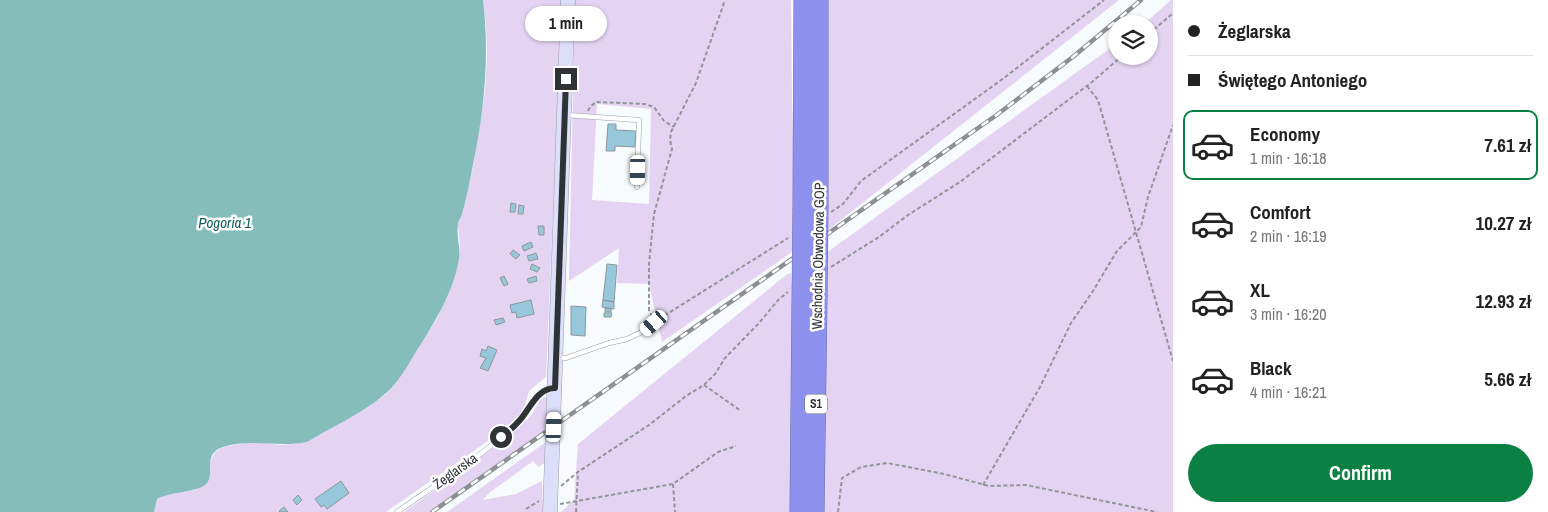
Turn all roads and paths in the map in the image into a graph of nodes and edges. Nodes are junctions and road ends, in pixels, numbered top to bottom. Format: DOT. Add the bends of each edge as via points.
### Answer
graph roads {
  1 [pos="568,0"];
  2 [pos="726,0"];
  3 [pos="803,0"];
  4 [pos="820,0"];
  5 [pos="1104,0"];
  6 [pos="1173,13"];
  7 [pos="1158,26"];
  8 [pos="1112,65"];
  9 [pos="1087,86"];
  10 [pos="564,114"];
  11 [pos="587,116"];
  12 [pos="1173,125"];
  13 [pos="674,127"];
  14 [pos="638,186"];
  15 [pos="816,209"];
  16 [pos="1136,232"];
  17 [pos="793,235"];
  18 [pos="827,270"];
  19 [pos="790,291"];
  20 [pos="654,323"];
  21 [pos="556,358"];
  22 [pos="1173,361"];
  23 [pos="704,385"];
  24 [pos="555,388"];
  25 [pos="741,412"];
  26 [pos="736,446"];
  27 [pos="578,472"];
  28 [pos="673,484"];
  29 [pos="983,484"];
  30 [pos="577,502"];
  31 [pos="551,504"];
  32 [pos="397,512"];
  33 [pos="576,512"];
  34 [pos="675,512"];
  35 [pos="799,512"];
  36 [pos="815,512"];
  37 [pos="838,512"];
  38 [pos="1157,512"];
  1 -- 10 [label="street"];
  2 -- 13 [label="path" via="696,83"];
  3 -- 15 [label="highway, Wschodnia Obwodowa GOP / S1"];
  4 -- 15 [label="highway, Wschodnia Obwodowa GOP / S1"];
  5 -- 15 [label="path" via="1004,78 861,181 843,204"];
  6 -- 7 [label="path"];
  8 -- 9 [label="path"];
  9 -- 16 [label="path" via="1098,100"];
  9 -- 18 [label="path" via="960,182"];
  10 -- 11 [label="lane"];
  10 -- 21 [label="street"];
  11 -- 13 [label="path" via="596,102 645,104 654,107 664,121"];
  11 -- 14 [label="lane" via="639,120"];
  12 -- 16 [label="path" via="1141,227"];
  13 -- 20 [label="path" via="670,140 672,149 654,214 649,310"];
  15 -- 35 [label="highway, Wschodnia Obwodowa GOP / S1, bridge" via="802,306"];
  15 -- 36 [label="highway, Wschodnia Obwodowa GOP / S1, bridge"];
  16 -- 22 [label="path"];
  16 -- 29 [label="path" via="1117,251 1071,323 1040,387"];
  17 -- 20 [label="path"];
  19 -- 23 [label="path" via="725,358"];
  20 -- 21 [label="lane" via="627,339 566,358"];
  21 -- 24 [label="street"];
  23 -- 25 [label="path"];
  23 -- 27 [label="path"];
  24 -- 31 [label="street"];
  24 -- 32 [label="lane, Żeglarska" via="540,393 517,423 495,442"];
  26 -- 28 [label="path" via="718,452"];
  27 -- 30 [label="path"];
  27 -- 31 [label="path"];
  28 -- 30 [label="path"];
  28 -- 34 [label="path"];
  29 -- 37 [label="path" via="887,463 861,467 842,478"];
  29 -- 38 [label="path" via="1026,485"];
  30 -- 31 [label="path"];
  30 -- 33 [label="path"];
}
